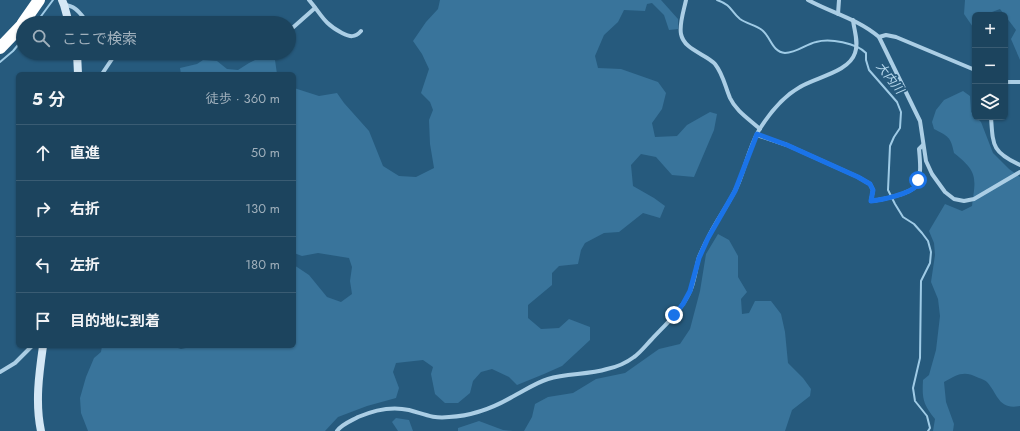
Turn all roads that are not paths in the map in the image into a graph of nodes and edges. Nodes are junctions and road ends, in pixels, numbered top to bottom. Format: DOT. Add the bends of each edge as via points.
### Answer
graph roads {
  1 [pos="39,0"];
  2 [pos="309,0"];
  3 [pos="686,0"];
  4 [pos="808,0"];
  5 [pos="839,0"];
  6 [pos="63,2"];
  7 [pos="315,8"];
  8 [pos="838,14"];
  9 [pos="28,16"];
  10 [pos="67,16"];
  11 [pos="82,16"];
  12 [pos="853,20"];
  13 [pos="296,25"];
  14 [pos="16,31"];
  15 [pos="361,31"];
  16 [pos="879,37"];
  17 [pos="0,48"];
  18 [pos="77,60"];
  19 [pos="111,60"];
  20 [pos="972,67"];
  21 [pos="78,72"];
  22 [pos="103,72"];
  23 [pos="1008,82"];
  24 [pos="1020,82"];
  25 [pos="991,120"];
  26 [pos="760,128"];
  27 [pos="757,134"];
  28 [pos="923,145"];
  29 [pos="1020,165"];
  30 [pos="1020,172"];
  31 [pos="30,348"];
  32 [pos="43,348"];
  33 [pos="0,372"];
  34 [pos="41,431"];
  35 [pos="337,431"];
  1 -- 9 [label="highway"];
  2 -- 7 [label="street"];
  3 -- 26 [label="street" via="681,27 682,37 698,54 713,63 730,99 739,111"];
  4 -- 8 [label="street"];
  5 -- 8 [label="street"];
  6 -- 10 [label="main road"];
  6 -- 11 [label="street" via="77,9"];
  7 -- 13 [label="street"];
  7 -- 15 [label="street" via="331,27 346,35 353,37"];
  8 -- 12 [label="street"];
  12 -- 16 [label="street"];
  12 -- 26 [label="street" via="857,43 855,54 848,64 800,86 787,96"];
  14 -- 17 [label="highway"];
  16 -- 20 [label="street" via="896,37"];
  16 -- 28 [label="street" via="920,121"];
  18 -- 21 [label="main road"];
  19 -- 22 [label="street"];
  23 -- 24 [label="street"];
  25 -- 29 [label="street" via="994,147"];
  26 -- 27 [label="street"];
  27 -- 28 [label="street" via="787,145 870,184 873,190 871,201 881,200 916,186 921,168 919,149"];
  27 -- 35 [label="street" via="735,191 699,258 690,291 683,304 636,355 625,363 607,369 550,378 536,383 496,406 466,414 434,417 409,410 386,409 372,411 349,421"];
  28 -- 30 [label="street" via="932,174 945,192 954,199 974,199"];
  31 -- 33 [label="street"];
  32 -- 34 [label="main road" via="38,388"];
}
